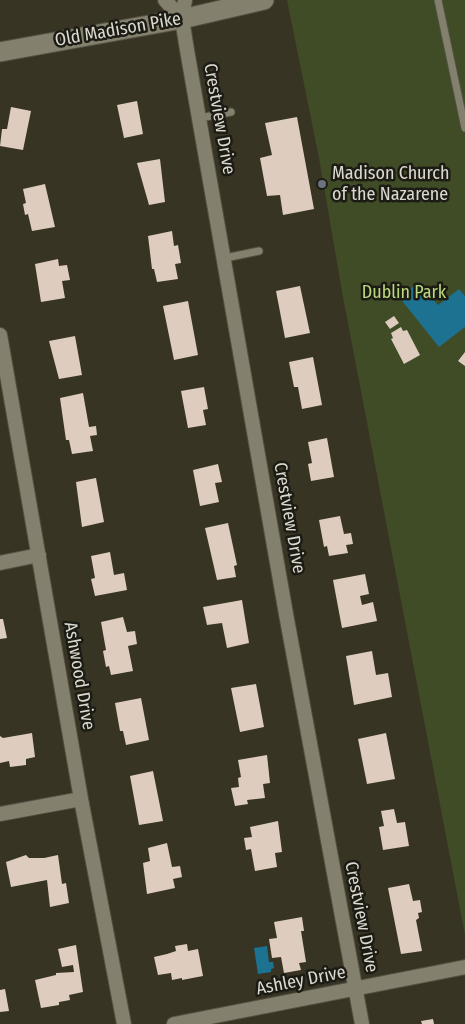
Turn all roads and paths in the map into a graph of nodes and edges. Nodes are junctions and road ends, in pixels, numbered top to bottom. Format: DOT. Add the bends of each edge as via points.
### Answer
graph roads {
  1 [pos="165,0"];
  2 [pos="264,0"];
  3 [pos="438,0"];
  4 [pos="183,9"];
  5 [pos="0,52"];
  6 [pos="231,112"];
  7 [pos="200,118"];
  8 [pos="465,128"];
  9 [pos="259,251"];
  10 [pos="224,258"];
  11 [pos="0,334"];
  12 [pos="39,555"];
  13 [pos="0,563"];
  14 [pos="81,799"];
  15 [pos="0,814"];
  16 [pos="465,967"];
  17 [pos="356,990"];
  18 [pos="124,1024"];
  19 [pos="174,1024"];
  20 [pos="362,1024"];
  1 -- 4 [label="street"];
  2 -- 4 [label="main road, Old Madison Pike"];
  3 -- 8 [label="lane"];
  4 -- 5 [label="main road, Old Madison Pike"];
  4 -- 7 [label="street, Crestview Drive"];
  6 -- 7 [label="lane"];
  7 -- 10 [label="street, Crestview Drive"];
  9 -- 10 [label="lane"];
  10 -- 17 [label="street, Crestview Drive"];
  11 -- 12 [label="street, Ashwood Drive"];
  12 -- 13 [label="street"];
  12 -- 14 [label="street, Ashwood Drive"];
  14 -- 15 [label="street"];
  14 -- 18 [label="street, Ashwood Drive"];
  16 -- 17 [label="street, Ashley Drive"];
  17 -- 19 [label="street, Ashley Drive"];
  17 -- 20 [label="street, Crestview Drive"];
}
